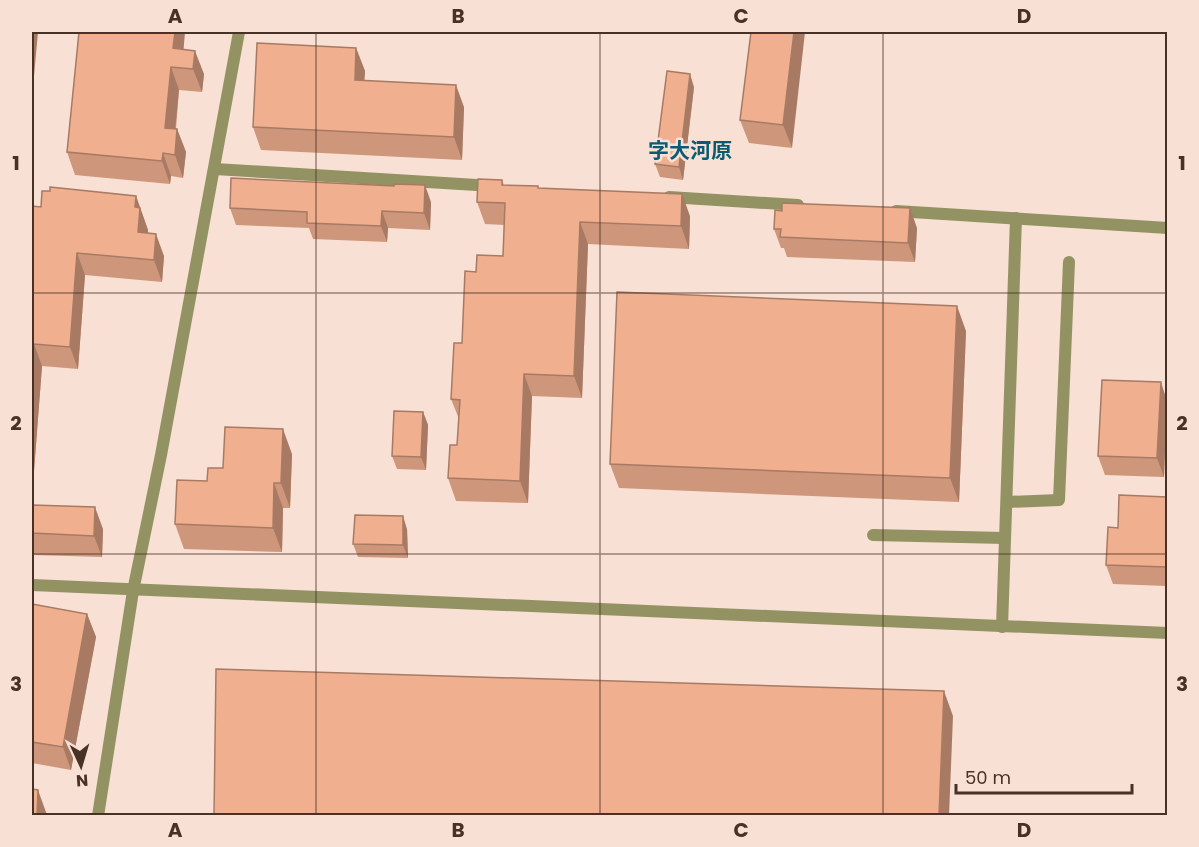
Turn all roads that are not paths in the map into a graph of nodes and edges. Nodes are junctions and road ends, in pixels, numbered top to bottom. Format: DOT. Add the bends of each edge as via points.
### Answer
graph roads {
  1 [pos="239,32"];
  2 [pos="215,169"];
  3 [pos="502,187"];
  4 [pos="657,196"];
  5 [pos="813,206"];
  6 [pos="885,210"];
  7 [pos="1016,218"];
  8 [pos="1167,228"];
  9 [pos="1069,262"];
  10 [pos="1006,502"];
  11 [pos="873,535"];
  12 [pos="1005,538"];
  13 [pos="32,585"];
  14 [pos="133,591"];
  15 [pos="1002,627"];
  16 [pos="1167,633"];
  17 [pos="98,816"];
  1 -- 2 [label="street"];
  2 -- 3 [label="street"];
  2 -- 14 [label="street"];
  4 -- 5 [label="street"];
  6 -- 7 [label="street"];
  7 -- 8 [label="street"];
  7 -- 10 [label="street"];
  9 -- 10 [label="street" via="1059,500"];
  10 -- 12 [label="street"];
  11 -- 12 [label="street"];
  12 -- 15 [label="street"];
  13 -- 14 [label="street"];
  14 -- 15 [label="street"];
  14 -- 17 [label="street"];
  15 -- 16 [label="street"];
}
